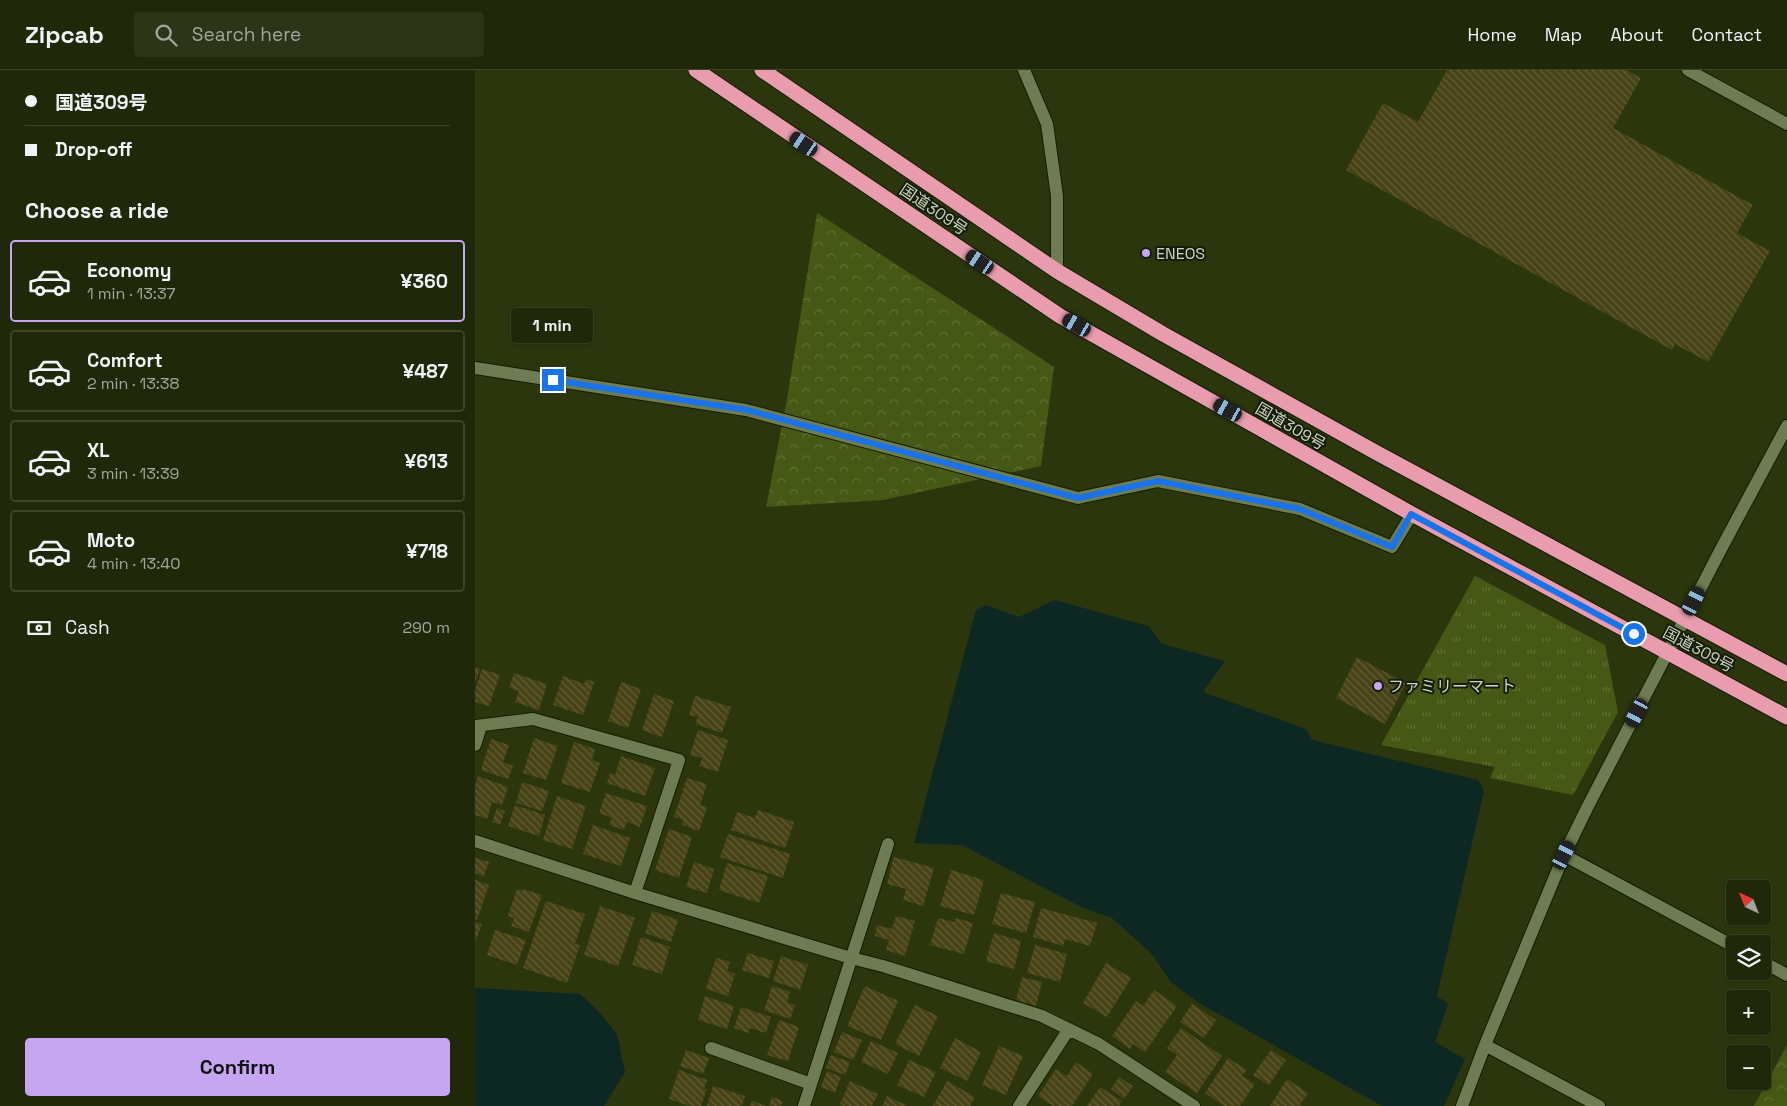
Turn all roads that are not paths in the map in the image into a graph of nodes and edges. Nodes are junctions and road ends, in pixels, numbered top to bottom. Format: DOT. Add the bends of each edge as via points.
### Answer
graph roads {
  1 [pos="696,70"];
  2 [pos="762,70"];
  3 [pos="1024,70"];
  4 [pos="1687,70"];
  5 [pos="1787,124"];
  6 [pos="1057,271"];
  7 [pos="475,368"];
  8 [pos="1787,426"];
  9 [pos="1411,514"];
  10 [pos="1685,619"];
  11 [pos="1668,653"];
  12 [pos="1787,674"];
  13 [pos="1787,717"];
  14 [pos="478,726"];
  15 [pos="475,745"];
  16 [pos="475,841"];
  17 [pos="889,844"];
  18 [pos="1564,855"];
  19 [pos="635,893"];
  20 [pos="1726,942"];
  21 [pos="851,958"];
  22 [pos="1771,966"];
  23 [pos="1787,975"];
  24 [pos="1069,1029"];
  25 [pos="1485,1045"];
  26 [pos="711,1048"];
  27 [pos="811,1084"];
  28 [pos="804,1106"];
  29 [pos="1019,1106"];
  30 [pos="1194,1106"];
  31 [pos="1462,1106"];
  32 [pos="1599,1106"];
  1 -- 9 [label="highway, 国道309号" via="1060,316"];
  2 -- 6 [label="highway, 国道309号"];
  3 -- 6 [label="street" via="1047,124 1057,196"];
  4 -- 5 [label="street"];
  6 -- 10 [label="highway, 国道309号" via="1163,334"];
  7 -- 9 [label="street" via="747,410 1078,498 1158,481 1300,509 1392,547"];
  8 -- 10 [label="street"];
  9 -- 11 [label="highway, 国道309号"];
  10 -- 11 [label="street"];
  10 -- 12 [label="highway, 国道309号"];
  11 -- 13 [label="highway, 国道309号"];
  11 -- 18 [label="street"];
  14 -- 15 [label="street"];
  14 -- 19 [label="street" via="533,720 679,760"];
  16 -- 19 [label="street"];
  17 -- 21 [label="street"];
  18 -- 20 [label="street"];
  18 -- 25 [label="street"];
  19 -- 21 [label="street"];
  21 -- 24 [label="street" via="1042,1016"];
  21 -- 27 [label="street"];
  22 -- 23 [label="street"];
  24 -- 29 [label="street"];
  24 -- 30 [label="street" via="1099,1044"];
  25 -- 31 [label="street"];
  25 -- 32 [label="street"];
  26 -- 27 [label="street"];
  27 -- 28 [label="street"];
}
